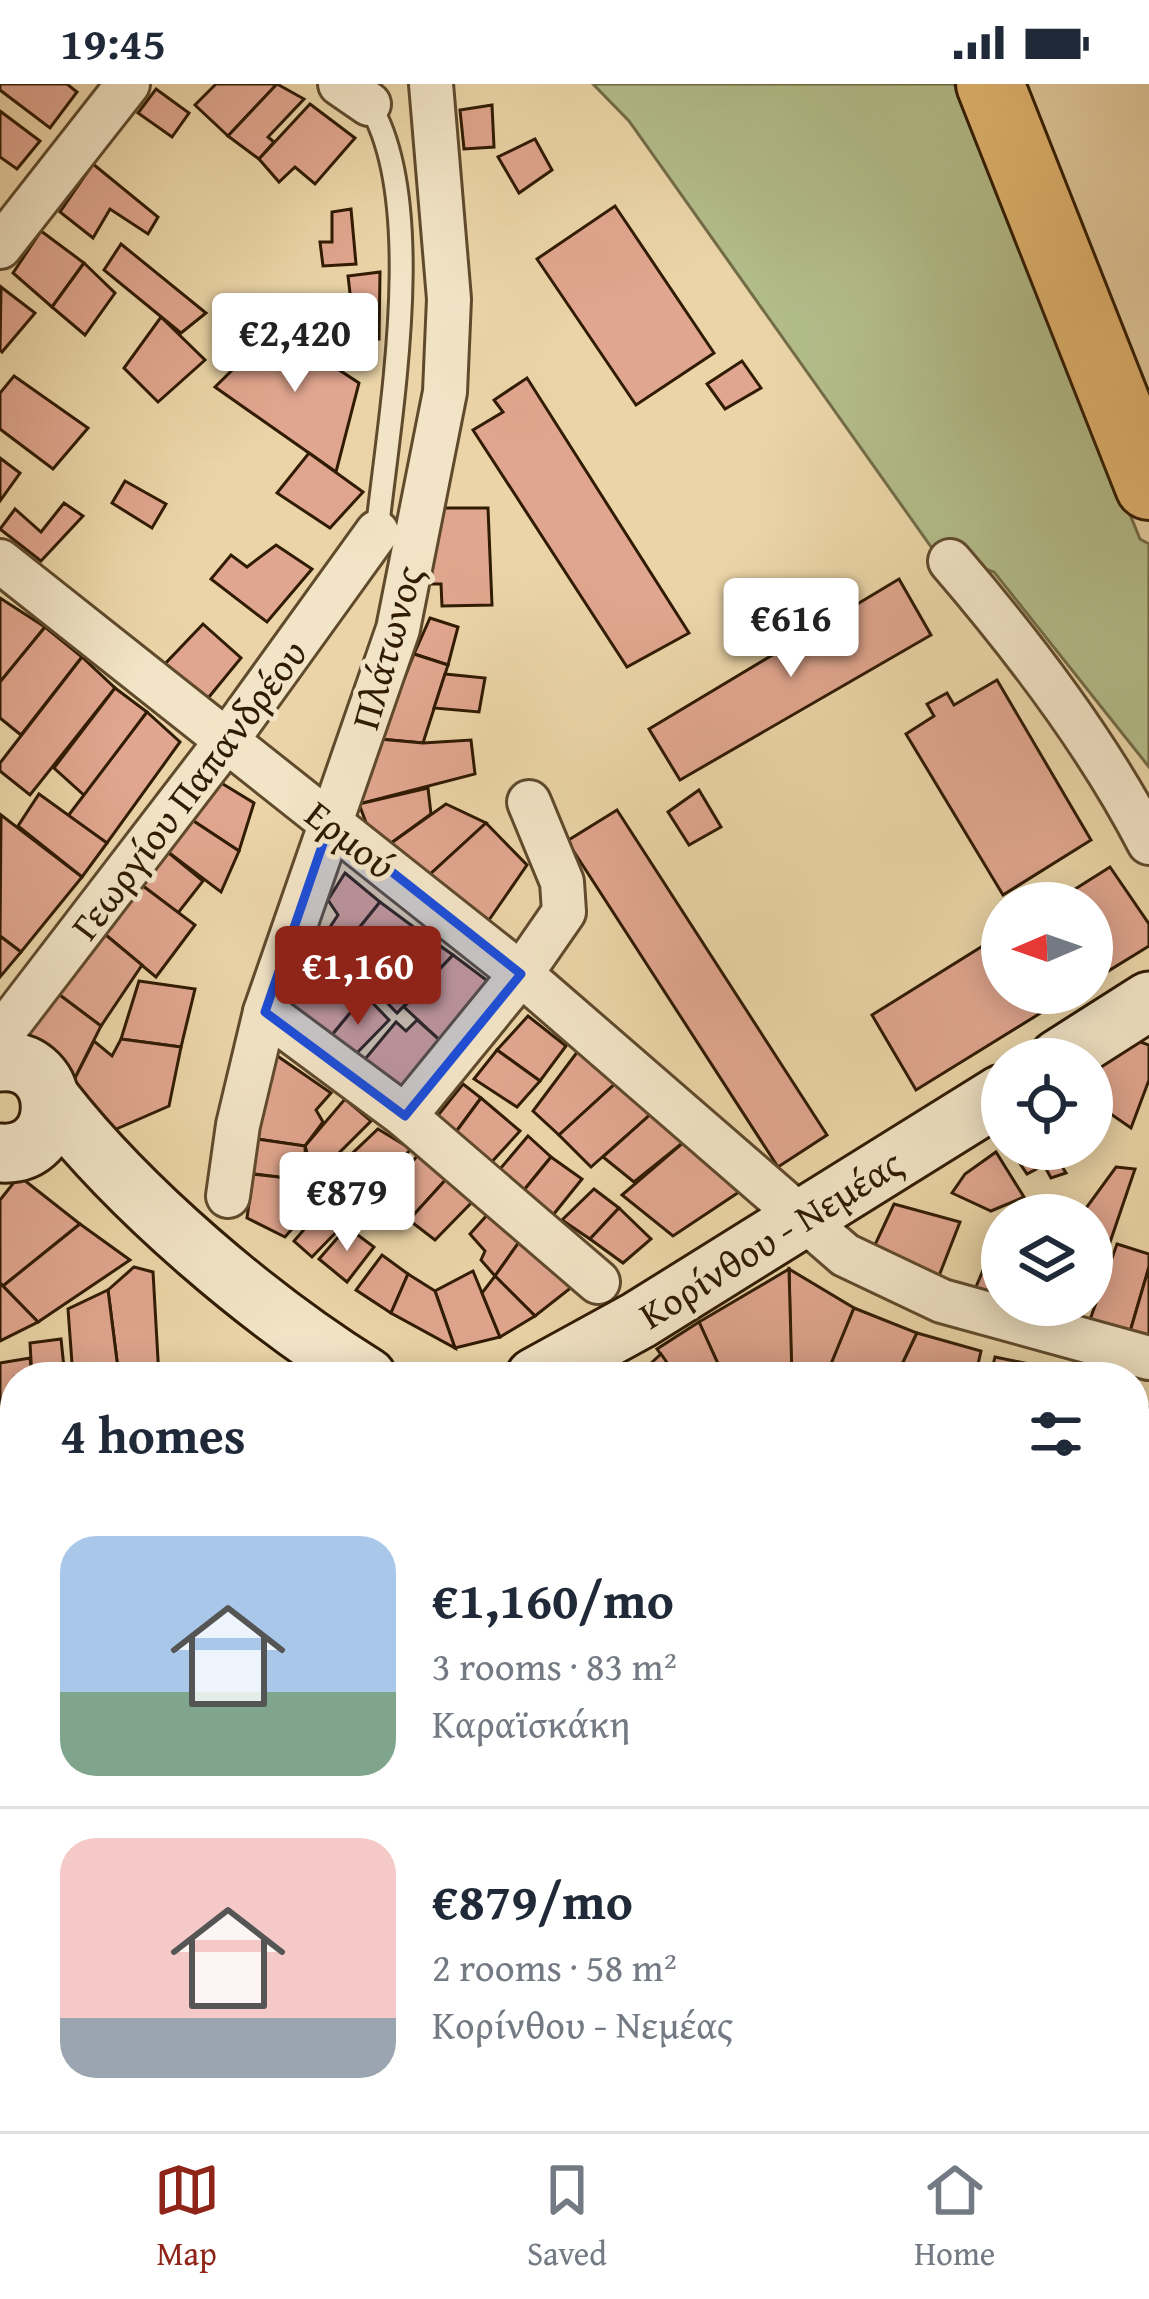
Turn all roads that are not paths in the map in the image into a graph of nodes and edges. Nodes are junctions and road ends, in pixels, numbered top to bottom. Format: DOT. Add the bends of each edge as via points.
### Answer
graph roads {
  1 [pos="128,84"];
  2 [pos="431,84"];
  3 [pos="990,84"];
  4 [pos="355,94"];
  5 [pos="0,247"];
  6 [pos="1149,487"];
  7 [pos="377,532"];
  8 [pos="0,561"];
  9 [pos="950,561"];
  10 [pos="227,740"];
  11 [pos="529,802"];
  12 [pos="330,823"];
  13 [pos="1149,844"];
  14 [pos="521,974"];
  15 [pos="1149,1001"];
  16 [pos="265,1012"];
  17 [pos="1091,1038"];
  18 [pos="0,1046"];
  19 [pos="0,1062"];
  20 [pos="52,1100"];
  21 [pos="981,1107"];
  22 [pos="405,1116"];
  23 [pos="12,1151"];
  24 [pos="140,1192"];
  25 [pos="228,1196"];
  26 [pos="806,1218"];
  27 [pos="598,1282"];
  28 [pos="1149,1358"];
  29 [pos="346,1362"];
  30 [pos="562,1362"];
  1 -- 5 [label="street"];
  2 -- 12 [label="street, Πλάτωνος" via="449,299 445,392 398,629"];
  3 -- 6 [label="highway"];
  4 -- 7 [label="lane" via="381,124 401,262"];
  7 -- 10 [label="street, Γεωργίου Παπανδρέου"];
  8 -- 10 [label="street, Ερμού"];
  9 -- 13 [label="street" via="1071,716"];
  10 -- 12 [label="street, Ερμού"];
  10 -- 18 [label="street, Γεωργίου Παπανδρέου"];
  11 -- 14 [label="street" via="562,882 564,912"];
  12 -- 14 [label="street, Ερμού"];
  12 -- 16 [label="street, Πλάτωνος"];
  14 -- 22 [label="street"];
  14 -- 26 [label="street, Ερμού"];
  15 -- 17 [label="main road"];
  16 -- 22 [label="street"];
  16 -- 25 [label="street, Πλάτωνος"];
  19 -- 20 [label="main road" via="38,1073"];
  20 -- 23 [label="main road" via="47,1130"];
  20 -- 24 [label="main road"];
  21 -- 26 [label="main road, Κορίνθου - Νεμέας"];
  22 -- 27 [label="street"];
  23 -- 24 [label="main road"];
  24 -- 29 [label="main road" via="250,1293"];
  26 -- 28 [label="street, Ερμού" via="845,1255 942,1301"];
  26 -- 30 [label="main road, Κορίνθου - Νεμέας"];
}
